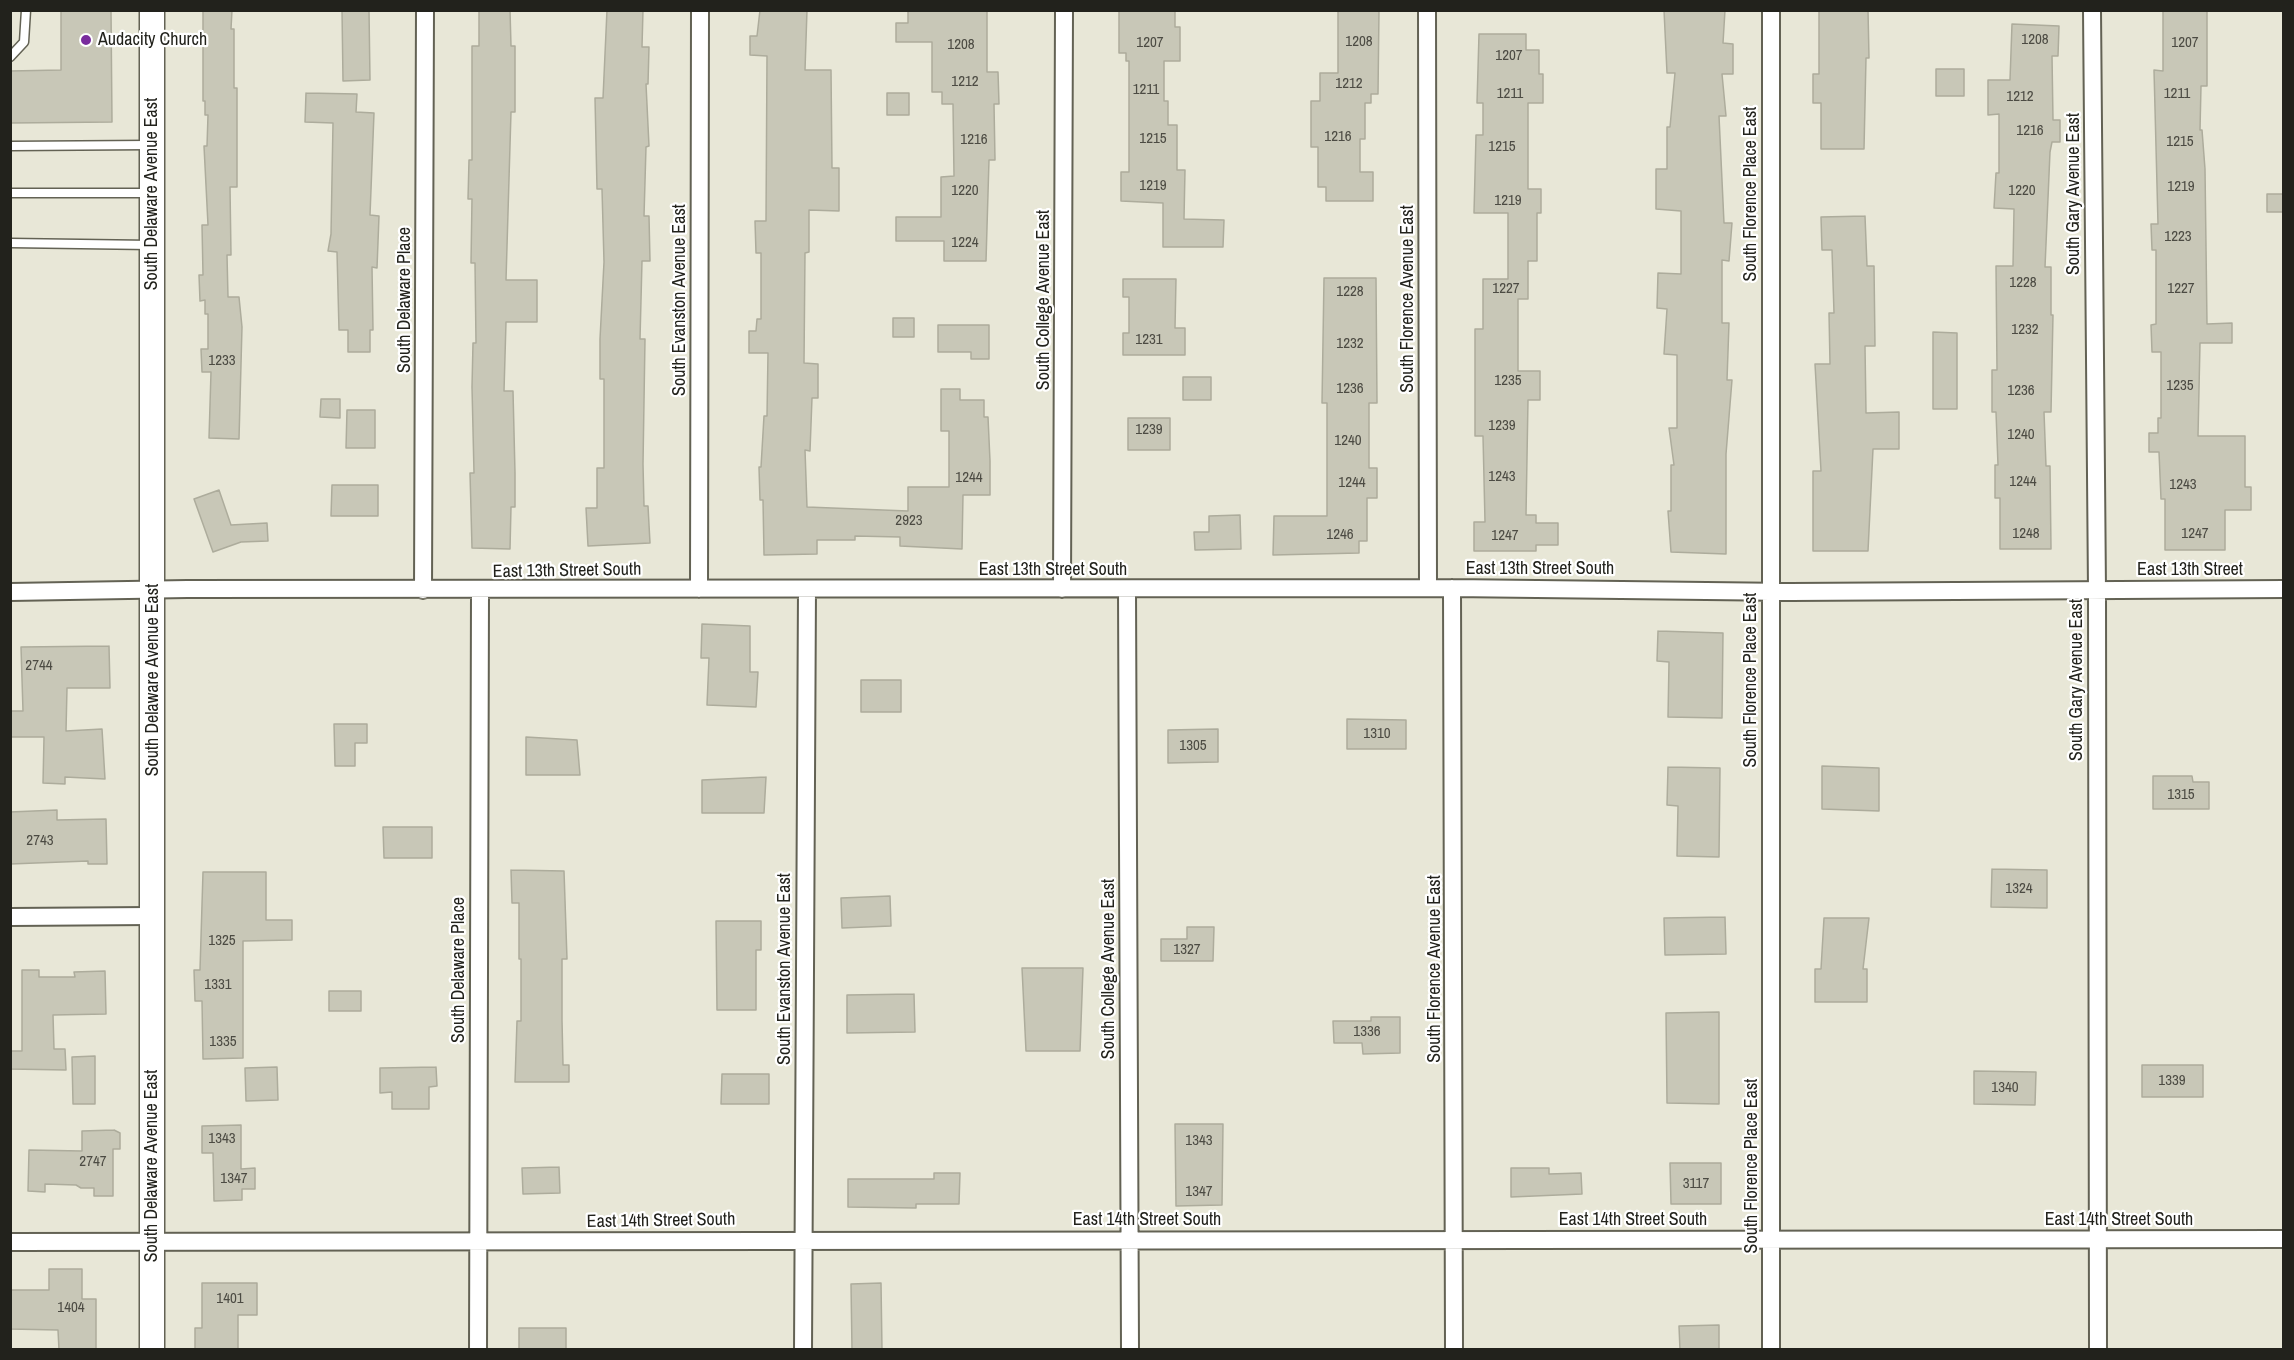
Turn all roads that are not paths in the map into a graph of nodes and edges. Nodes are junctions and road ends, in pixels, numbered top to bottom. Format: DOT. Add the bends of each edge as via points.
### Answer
graph roads {
  1 [pos="26,10"];
  2 [pos="152,10"];
  3 [pos="424,10"];
  4 [pos="700,10"];
  5 [pos="1064,10"];
  6 [pos="1427,10"];
  7 [pos="1771,10"];
  8 [pos="2092,10"];
  9 [pos="10,57"];
  10 [pos="152,145"];
  11 [pos="10,146"];
  12 [pos="10,193"];
  13 [pos="152,193"];
  14 [pos="10,243"];
  15 [pos="153,245"];
  16 [pos="1428,588"];
  17 [pos="1452,588"];
  18 [pos="699,589"];
  19 [pos="807,589"];
  20 [pos="1062,589"];
  21 [pos="1127,589"];
  22 [pos="2283,589"];
  23 [pos="154,590"];
  24 [pos="423,590"];
  25 [pos="2097,590"];
  26 [pos="480,591"];
  27 [pos="1771,591"];
  28 [pos="10,592"];
  29 [pos="151,916"];
  30 [pos="10,917"];
  31 [pos="1130,1239"];
  32 [pos="1771,1239"];
  33 [pos="2098,1239"];
  34 [pos="2283,1239"];
  35 [pos="803,1240"];
  36 [pos="1454,1240"];
  37 [pos="10,1242"];
  38 [pos="152,1242"];
  39 [pos="478,1242"];
  40 [pos="152,1350"];
  41 [pos="478,1350"];
  42 [pos="803,1350"];
  43 [pos="1130,1350"];
  44 [pos="1454,1350"];
  45 [pos="1771,1350"];
  46 [pos="2097,1350"];
  1 -- 9 [label="lane" via="24,42"];
  2 -- 10 [label="main road, South Delaware Avenue East"];
  3 -- 24 [label="street, South Delaware Place"];
  4 -- 18 [label="street, South Evanston Avenue East"];
  5 -- 20 [label="street, South College Avenue East"];
  6 -- 16 [label="street, South Florence Avenue East"];
  7 -- 27 [label="street, South Florence Place East"];
  8 -- 25 [label="street, South Gary Avenue East"];
  10 -- 11 [label="lane"];
  10 -- 13 [label="main road, South Delaware Avenue East"];
  12 -- 13 [label="lane"];
  13 -- 15 [label="main road, South Delaware Avenue East"];
  14 -- 15 [label="lane"];
  15 -- 23 [label="main road, South Delaware Avenue East"];
  16 -- 17 [label="street, East 13th Street South"];
  16 -- 21 [label="street, East 13th Street South"];
  17 -- 27 [label="street, East 13th Street South"];
  17 -- 36 [label="street, South Florence Avenue East"];
  18 -- 19 [label="street, East 13th Street South"];
  18 -- 26 [label="street, East 13th Street South"];
  19 -- 20 [label="street, East 13th Street South"];
  19 -- 35 [label="street, South Evanston Avenue East"];
  20 -- 21 [label="street, East 13th Street South"];
  21 -- 31 [label="street, South College Avenue East"];
  22 -- 25 [label="street, East 13th Street"];
  23 -- 24 [label="street, East 13th Street South"];
  23 -- 28 [label="street, East 13th Street South"];
  23 -- 29 [label="main road, South Delaware Avenue East"];
  24 -- 26 [label="street, East 13th Street South"];
  25 -- 27 [label="street, East 13th Street South"];
  25 -- 33 [label="street, South Gary Avenue East"];
  26 -- 39 [label="street, South Delaware Place"];
  27 -- 32 [label="street, South Florence Place East"];
  29 -- 30 [label="street"];
  29 -- 38 [label="main road, South Delaware Avenue East"];
  31 -- 35 [label="street, East 14th Street South"];
  31 -- 36 [label="street, East 14th Street South"];
  31 -- 43 [label="street, South College Avenue East"];
  32 -- 33 [label="street, East 14th Street South"];
  32 -- 36 [label="street, East 14th Street South"];
  32 -- 45 [label="street, South Florence Place East"];
  33 -- 34 [label="street, East 14th Street South"];
  33 -- 46 [label="street, South Gary Avenue East"];
  35 -- 39 [label="street, East 14th Street South"];
  35 -- 42 [label="street, South Evanston Avenue East"];
  36 -- 44 [label="street, South Florence Avenue East"];
  37 -- 38 [label="street, East 14th Street South"];
  38 -- 39 [label="street, East 14th Street South"];
  38 -- 40 [label="main road, South Delaware Avenue East"];
  39 -- 41 [label="street, South Delaware Place"];
}
